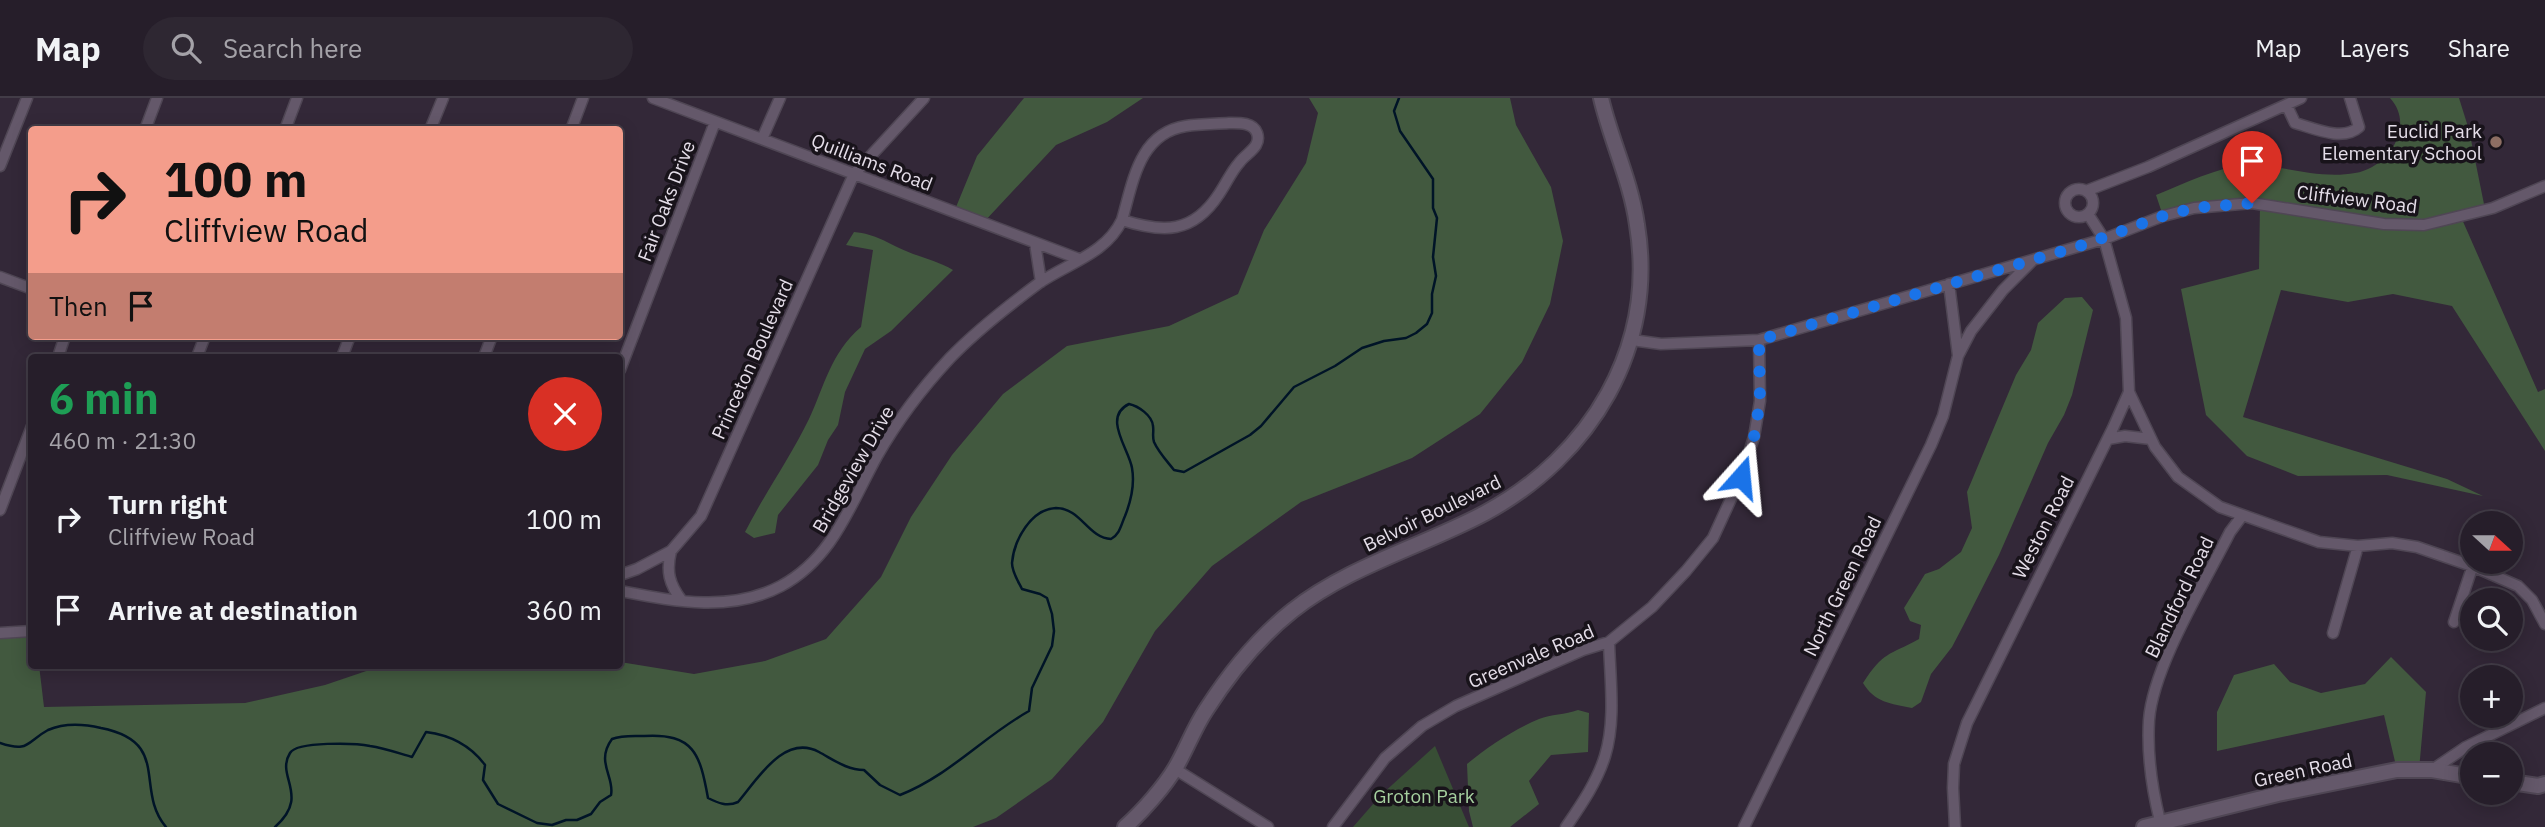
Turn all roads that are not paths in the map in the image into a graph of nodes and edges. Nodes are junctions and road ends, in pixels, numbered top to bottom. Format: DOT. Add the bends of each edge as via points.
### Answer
graph roads {
  1 [pos="27,98"];
  2 [pos="157,98"];
  3 [pos="297,98"];
  4 [pos="443,98"];
  5 [pos="583,98"];
  6 [pos="653,98"];
  7 [pos="780,98"];
  8 [pos="924,98"];
  9 [pos="1601,98"];
  10 [pos="2301,98"];
  11 [pos="2350,98"];
  12 [pos="2287,106"];
  13 [pos="715,122"];
  14 [pos="146,126"];
  15 [pos="286,126"];
  16 [pos="432,126"];
  17 [pos="572,126"];
  18 [pos="762,139"];
  19 [pos="0,166"];
  20 [pos="854,174"];
  21 [pos="2545,186"];
  22 [pos="2086,191"];
  23 [pos="2088,214"];
  24 [pos="1122,220"];
  25 [pos="2104,239"];
  26 [pos="1035,243"];
  27 [pos="1079,259"];
  28 [pos="2032,261"];
  29 [pos="0,277"];
  30 [pos="1041,282"];
  31 [pos="1949,284"];
  32 [pos="28,288"];
  33 [pos="1632,340"];
  34 [pos="1759,340"];
  35 [pos="1958,356"];
  36 [pos="623,362"];
  37 [pos="2129,392"];
  38 [pos="28,436"];
  39 [pos="2108,439"];
  40 [pos="2151,439"];
  41 [pos="0,510"];
  42 [pos="2242,516"];
  43 [pos="2358,546"];
  44 [pos="671,551"];
  45 [pos="2460,560"];
  46 [pos="623,574"];
  47 [pos="2470,574"];
  48 [pos="2493,574"];
  49 [pos="623,591"];
  50 [pos="682,601"];
  51 [pos="2454,622"];
  52 [pos="2545,624"];
  53 [pos="28,631"];
  54 [pos="0,633"];
  55 [pos="2333,633"];
  56 [pos="1609,642"];
  57 [pos="2545,708"];
  58 [pos="1175,769"];
  59 [pos="2432,771"];
  60 [pos="2460,775"];
  61 [pos="2523,784"];
  62 [pos="2545,784"];
  63 [pos="2160,821"];
  64 [pos="1125,827"];
  65 [pos="1268,827"];
  66 [pos="1334,827"];
  67 [pos="1566,827"];
  68 [pos="1744,827"];
  69 [pos="1955,827"];
  70 [pos="2144,827"];
  1 -- 19 [label="street"];
  2 -- 14 [label="street"];
  3 -- 15 [label="street"];
  4 -- 16 [label="street"];
  5 -- 17 [label="street"];
  6 -- 13 [label="street, Quilliams Road"];
  7 -- 18 [label="street"];
  8 -- 20 [label="street, Princeton Boulevard"];
  9 -- 33 [label="street, Belvoir Boulevard" via="1638,228 1640,270"];
  10 -- 12 [label="street"];
  11 -- 12 [label="street" via="2359,127 2342,135 2295,123"];
  12 -- 22 [label="street"];
  13 -- 18 [label="street, Quilliams Road"];
  13 -- 36 [label="street, Fair Oaks Drive"];
  18 -- 20 [label="street, Quilliams Road"];
  20 -- 26 [label="street, Quilliams Road"];
  20 -- 44 [label="street, Princeton Boulevard" via="701,516"];
  21 -- 25 [label="street, Cliffview Road" via="2493,208 2424,225 2384,224 2252,203 2194,208"];
  22 -- 23 [label="street" via="2093,202"];
  22 -- 23 [label="street" via="2072,190 2065,201 2070,214"];
  23 -- 25 [label="street, Weston Road"];
  24 -- 24 [label="street" via="1168,230 1196,219 1255,147 1254,128 1237,123 1186,126 1157,138 1137,168"];
  24 -- 27 [label="street, Bridgeview Drive" via="1105,244"];
  25 -- 28 [label="street, Cliffview Road"];
  25 -- 37 [label="street, Weston Road" via="2126,318"];
  26 -- 27 [label="street, Quilliams Road"];
  26 -- 30 [label="street"];
  27 -- 30 [label="street, Bridgeview Drive"];
  28 -- 31 [label="street, Cliffview Road"];
  28 -- 35 [label="street, North Green Road" via="1971,331"];
  29 -- 32 [label="street"];
  30 -- 50 [label="street, Bridgeview Drive" via="995,316 933,377 894,429 818,559 789,581 760,594 714,603"];
  31 -- 34 [label="street, Cliffview Road"];
  31 -- 35 [label="street, North Green Road"];
  33 -- 34 [label="street, Cliffview Road" via="1661,344"];
  33 -- 58 [label="street, Belvoir Boulevard" via="1605,399 1560,458 1531,485 1484,513 1355,572 1292,611 1245,655 1205,712"];
  34 -- 56 [label="street, Greenvale Road" via="1760,401 1754,437 1713,538 1652,607"];
  35 -- 68 [label="street, North Green Road" via="1931,445"];
  37 -- 39 [label="street, Weston Road"];
  37 -- 40 [label="street"];
  38 -- 41 [label="street"];
  39 -- 40 [label="street"];
  39 -- 69 [label="street, Weston Road" via="1966,723 1954,764"];
  40 -- 42 [label="street" via="2178,477 2220,507"];
  42 -- 43 [label="street" via="2319,542"];
  42 -- 63 [label="street, Blandford Road" via="2230,532 2158,683 2149,718"];
  43 -- 45 [label="street" via="2392,543"];
  43 -- 55 [label="street"];
  44 -- 46 [label="street, Princeton Boulevard"];
  44 -- 50 [label="street" via="669,579"];
  47 -- 51 [label="street"];
  48 -- 52 [label="street" via="2518,586"];
  49 -- 50 [label="street, Bridgeview Drive"];
  53 -- 54 [label="street"];
  56 -- 66 [label="street, Greenvale Road" via="1456,706 1422,726 1385,758"];
  56 -- 67 [label="street" via="1611,719 1606,755 1587,797"];
  57 -- 59 [label="street" via="2466,747"];
  58 -- 64 [label="street, Belvoir Boulevard"];
  58 -- 65 [label="street"];
  59 -- 60 [label="street, Green Road"];
  59 -- 63 [label="street, Green Road" via="2397,770 2357,777"];
  61 -- 62 [label="street"];
  63 -- 70 [label="street, Green Road"];
}
